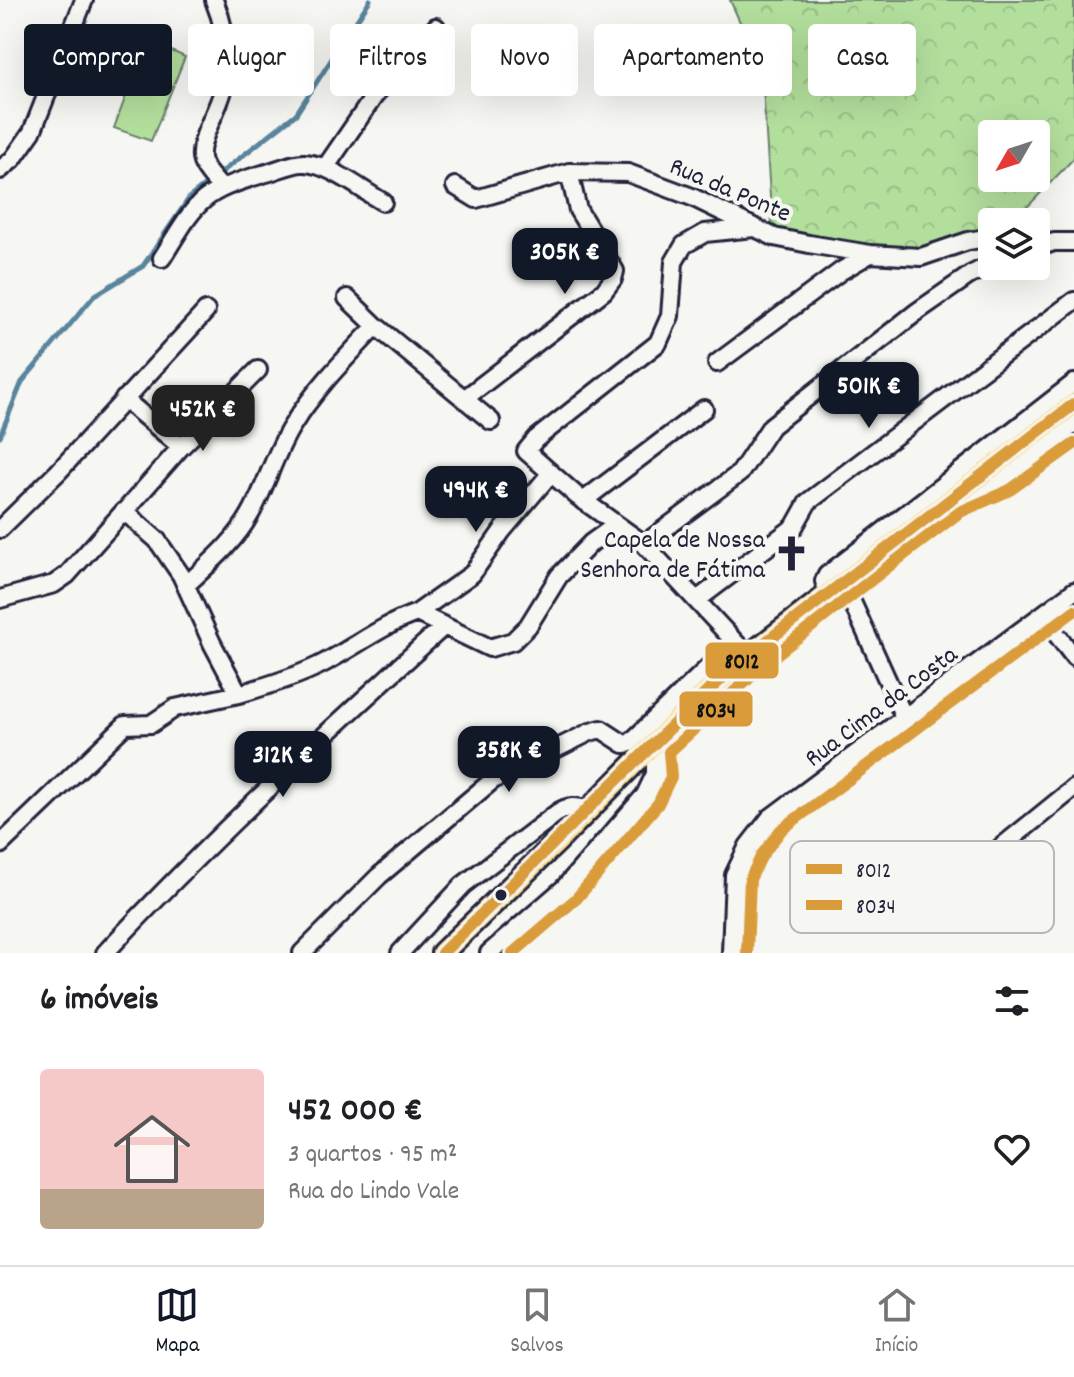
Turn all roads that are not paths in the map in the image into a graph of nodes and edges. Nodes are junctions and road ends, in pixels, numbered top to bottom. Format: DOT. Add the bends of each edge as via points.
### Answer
graph roads {
  1 [pos="84,0"];
  2 [pos="214,0"];
  3 [pos="374,96"];
  4 [pos="325,168"];
  5 [pos="0,170"];
  6 [pos="569,172"];
  7 [pos="216,181"];
  8 [pos="455,186"];
  9 [pos="383,202"];
  10 [pos="754,228"];
  11 [pos="978,239"];
  12 [pos="1050,241"];
  13 [pos="1054,242"];
  14 [pos="1074,242"];
  15 [pos="1050,243"];
  16 [pos="870,254"];
  17 [pos="162,258"];
  18 [pos="978,271"];
  19 [pos="347,298"];
  20 [pos="1074,301"];
  21 [pos="206,311"];
  22 [pos="376,326"];
  23 [pos="717,363"];
  24 [pos="258,370"];
  25 [pos="1074,383"];
  26 [pos="124,399"];
  27 [pos="464,399"];
  28 [pos="1074,404"];
  29 [pos="704,409"];
  30 [pos="491,421"];
  31 [pos="1074,424"];
  32 [pos="181,447"];
  33 [pos="551,473"];
  34 [pos="953,498"];
  35 [pos="583,501"];
  36 [pos="124,512"];
  37 [pos="616,525"];
  38 [pos="0,529"];
  39 [pos="644,544"];
  40 [pos="186,585"];
  41 [pos="835,588"];
  42 [pos="1074,591"];
  43 [pos="0,599"];
  44 [pos="697,600"];
  45 [pos="417,613"];
  46 [pos="1042,615"];
  47 [pos="443,627"];
  48 [pos="1074,657"];
  49 [pos="742,661"];
  50 [pos="239,694"];
  51 [pos="904,717"];
  52 [pos="650,748"];
  53 [pos="1074,788"];
  54 [pos="589,810"];
  55 [pos="1009,841"];
  56 [pos="0,845"];
  57 [pos="105,953"];
  58 [pos="302,953"];
  59 [pos="400,953"];
  60 [pos="442,953"];
  61 [pos="489,953"];
  62 [pos="731,953"];
  1 -- 5 [label="street" via="32,132"];
  2 -- 7 [label="street" via="223,21 224,86 200,147 202,163"];
  3 -- 4 [label="street"];
  4 -- 7 [label="street" via="304,162"];
  4 -- 9 [label="street"];
  6 -- 8 [label="street, Rua da Ponte" via="476,199"];
  6 -- 10 [label="street, Rua da Ponte" via="628,173"];
  6 -- 27 [label="street" via="578,210 615,271 613,279"];
  7 -- 17 [label="street"];
  10 -- 16 [label="street, Rua da Ponte" via="774,237"];
  10 -- 33 [label="street" via="705,233 684,245 674,262 670,316 658,343 526,451"];
  11 -- 16 [label="street, Rua da Ponte" via="921,257"];
  12 -- 13 [label="street"];
  13 -- 14 [label="street"];
  13 -- 15 [label="street"];
  16 -- 23 [label="street"];
  18 -- 39 [label="street" via="771,426 740,473"];
  19 -- 22 [label="street"];
  20 -- 44 [label="street" via="808,502 794,527"];
  21 -- 26 [label="street"];
  22 -- 27 [label="street"];
  22 -- 40 [label="street" via="302,411 237,533"];
  24 -- 32 [label="street"];
  25 -- 41 [label="street" via="827,575 824,581"];
  26 -- 32 [label="street"];
  26 -- 38 [label="street"];
  27 -- 30 [label="street"];
  28 -- 34 [label="main road"];
  29 -- 35 [label="street"];
  31 -- 34 [label="street" via="1011,472"];
  32 -- 36 [label="street"];
  33 -- 35 [label="street"];
  33 -- 45 [label="street" via="472,574"];
  34 -- 41 [label="main road"];
  35 -- 37 [label="street"];
  36 -- 40 [label="street" via="157,540"];
  36 -- 43 [label="street" via="67,575 54,584"];
  37 -- 39 [label="street"];
  37 -- 47 [label="street" via="559,576 513,641 490,648"];
  39 -- 44 [label="street"];
  40 -- 50 [label="street"];
  41 -- 49 [label="main road"];
  41 -- 51 [label="street"];
  42 -- 46 [label="street, Rua Cima da Costa"];
  44 -- 49 [label="street"];
  45 -- 47 [label="street"];
  45 -- 50 [label="street" via="393,621 322,664"];
  46 -- 48 [label="street"];
  46 -- 51 [label="street, Rua Cima da Costa"];
  47 -- 57 [label="street" via="275,779"];
  49 -- 52 [label="main road"];
  49 -- 58 [label="street" via="719,657 630,743 601,729 493,780 379,876"];
  50 -- 56 [label="street" via="175,708 151,724 125,725"];
  51 -- 62 [label="street, Rua Cima da Costa" via="770,818 748,846 734,875"];
  52 -- 54 [label="main road"];
  52 -- 61 [label="street" via="655,774 645,795 564,888"];
  53 -- 55 [label="street"];
  54 -- 59 [label="street" via="565,807 557,813 463,885"];
  54 -- 60 [label="main road"];
}
